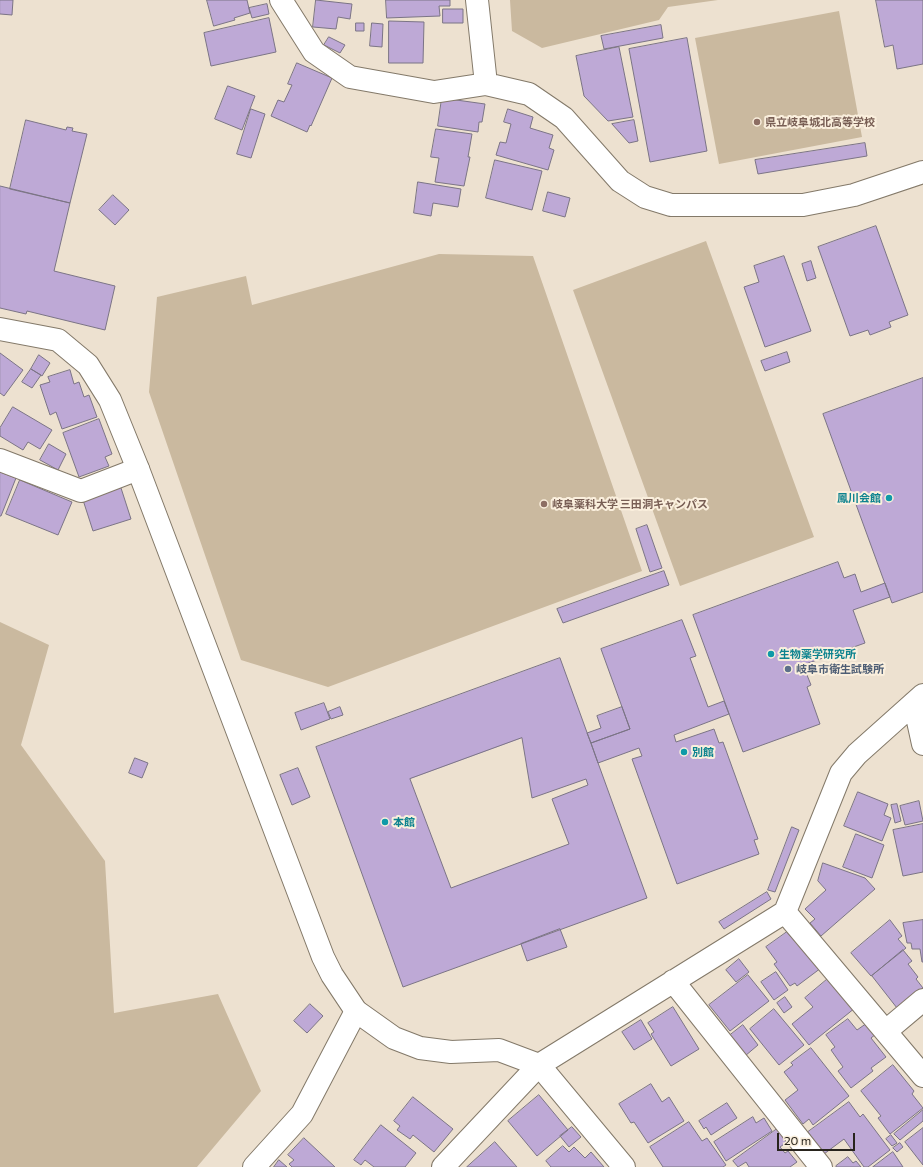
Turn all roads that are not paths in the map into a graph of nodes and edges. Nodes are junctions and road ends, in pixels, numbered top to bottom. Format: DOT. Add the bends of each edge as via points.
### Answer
graph roads {
  1 [pos="281,0"];
  2 [pos="477,0"];
  3 [pos="486,84"];
  4 [pos="923,172"];
  5 [pos="0,329"];
  6 [pos="0,460"];
  7 [pos="138,469"];
  8 [pos="918,699"];
  9 [pos="923,744"];
  10 [pos="785,912"];
  11 [pos="673,981"];
  12 [pos="923,1000"];
  13 [pos="356,1011"];
  14 [pos="886,1031"];
  15 [pos="539,1065"];
  16 [pos="923,1076"];
  17 [pos="254,1167"];
  18 [pos="443,1167"];
  19 [pos="624,1167"];
  20 [pos="821,1167"];
  1 -- 3 [label="street" via="314,52 350,77 434,92"];
  2 -- 3 [label="street"];
  3 -- 4 [label="street" via="529,94 564,118 620,181 645,197 671,205 803,205 854,195"];
  5 -- 7 [label="street" via="58,340 88,365 110,400"];
  6 -- 7 [label="street" via="81,491"];
  7 -- 13 [label="street" via="323,957"];
  8 -- 9 [label="street"];
  8 -- 10 [label="street" via="857,754 841,773"];
  10 -- 11 [label="street"];
  10 -- 14 [label="street"];
  11 -- 15 [label="street"];
  11 -- 20 [label="street"];
  12 -- 14 [label="street"];
  13 -- 15 [label="street" via="394,1038 420,1048 451,1052 500,1050"];
  13 -- 17 [label="street" via="302,1114"];
  14 -- 16 [label="street"];
  15 -- 18 [label="street"];
  15 -- 19 [label="street"];
}
